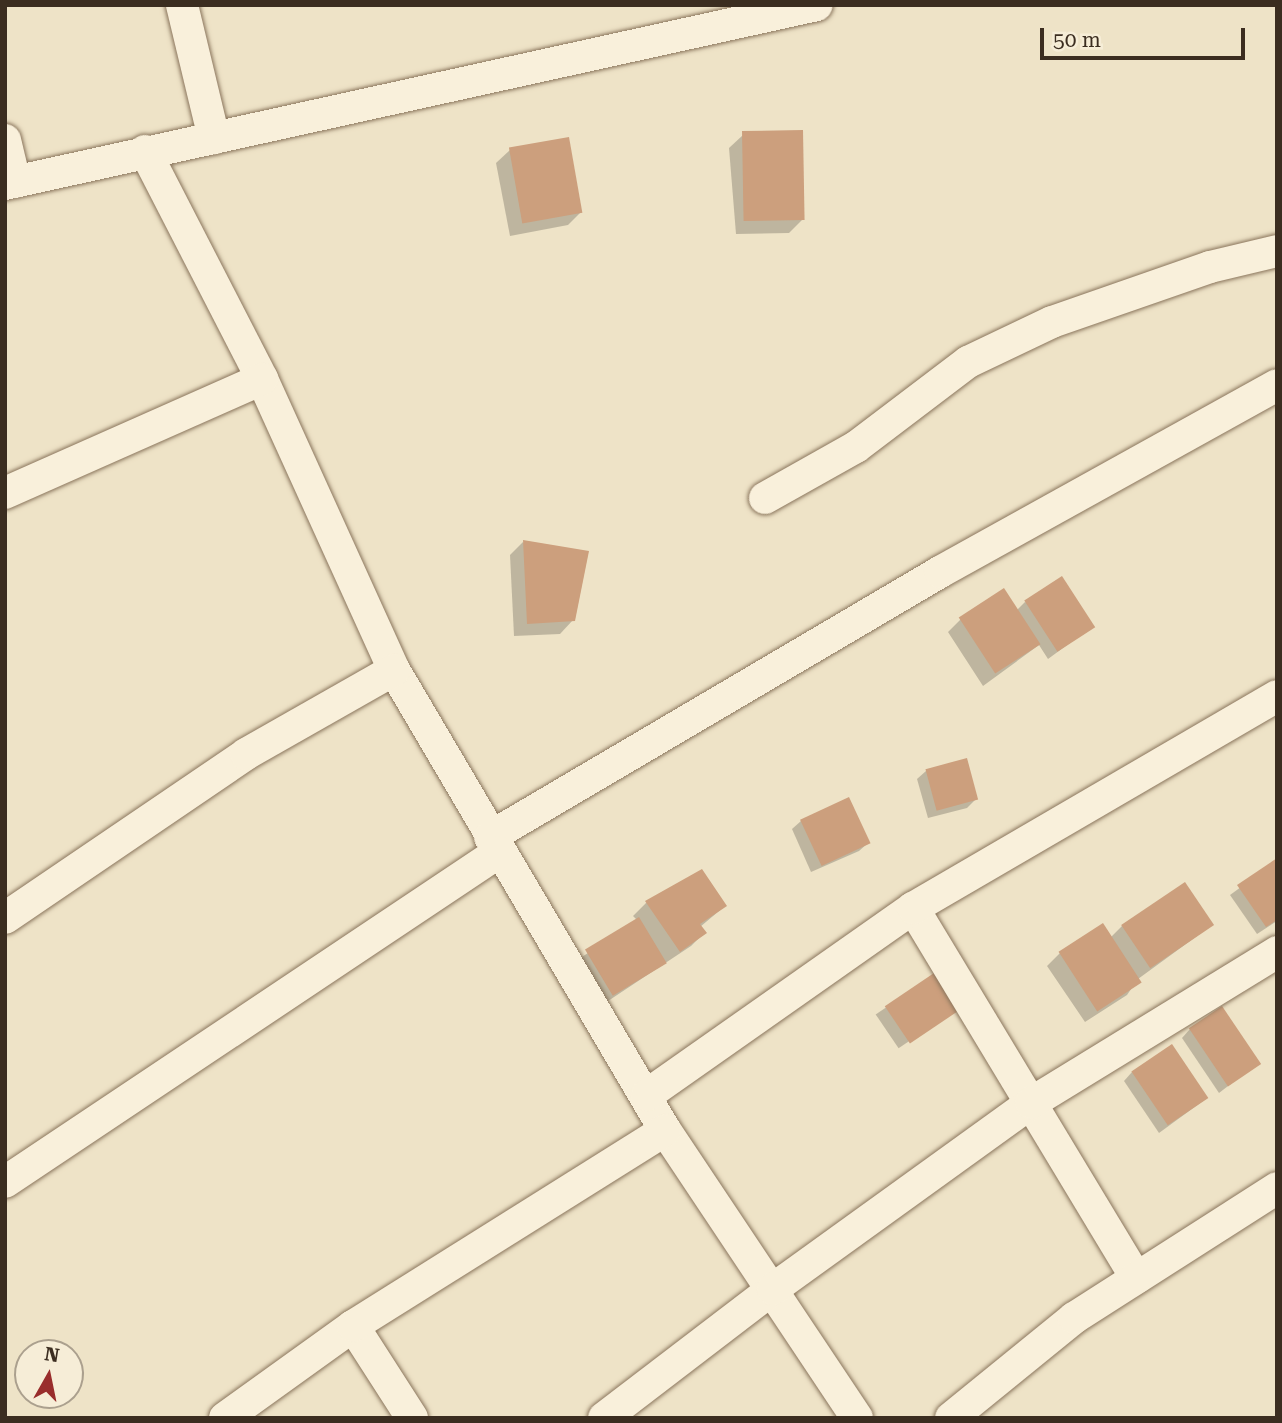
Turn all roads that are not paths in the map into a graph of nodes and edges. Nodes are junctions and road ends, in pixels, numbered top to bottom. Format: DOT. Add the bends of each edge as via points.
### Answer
graph roads {
  1 [pos="182,5"];
  2 [pos="817,5"];
  3 [pos="214,138"];
  4 [pos="5,140"];
  5 [pos="145,151"];
  6 [pos="10,183"];
  7 [pos="1277,251"];
  8 [pos="262,379"];
  9 [pos="1277,385"];
  10 [pos="5,493"];
  11 [pos="765,498"];
  12 [pos="394,670"];
  13 [pos="1277,696"];
  14 [pos="495,845"];
  15 [pos="913,908"];
  16 [pos="5,918"];
  17 [pos="1277,952"];
  18 [pos="646,1095"];
  19 [pos="1031,1103"];
  20 [pos="665,1130"];
  21 [pos="5,1182"];
  22 [pos="1277,1188"];
  23 [pos="1136,1278"];
  24 [pos="773,1289"];
  25 [pos="353,1326"];
  26 [pos="225,1418"];
  27 [pos="412,1418"];
  28 [pos="604,1418"];
  29 [pos="857,1418"];
  30 [pos="951,1418"];
  1 -- 3 [label="street"];
  2 -- 3 [label="street"];
  3 -- 5 [label="street"];
  4 -- 6 [label="street"];
  5 -- 6 [label="street"];
  5 -- 8 [label="street"];
  7 -- 11 [label="street" via="1210,267 1052,322 992,351 913,400 856,447"];
  8 -- 10 [label="street"];
  8 -- 12 [label="street"];
  9 -- 14 [label="street" via="940,572"];
  12 -- 14 [label="street"];
  12 -- 16 [label="street" via="246,754"];
  13 -- 15 [label="street"];
  14 -- 18 [label="street"];
  14 -- 21 [label="street"];
  15 -- 18 [label="street"];
  15 -- 19 [label="street"];
  17 -- 19 [label="street"];
  18 -- 20 [label="street"];
  19 -- 23 [label="street"];
  19 -- 24 [label="street"];
  20 -- 24 [label="street"];
  20 -- 25 [label="street"];
  22 -- 23 [label="street"];
  23 -- 30 [label="street" via="1074,1318"];
  24 -- 28 [label="street"];
  24 -- 29 [label="street"];
  25 -- 26 [label="street"];
  25 -- 27 [label="street"];
}
